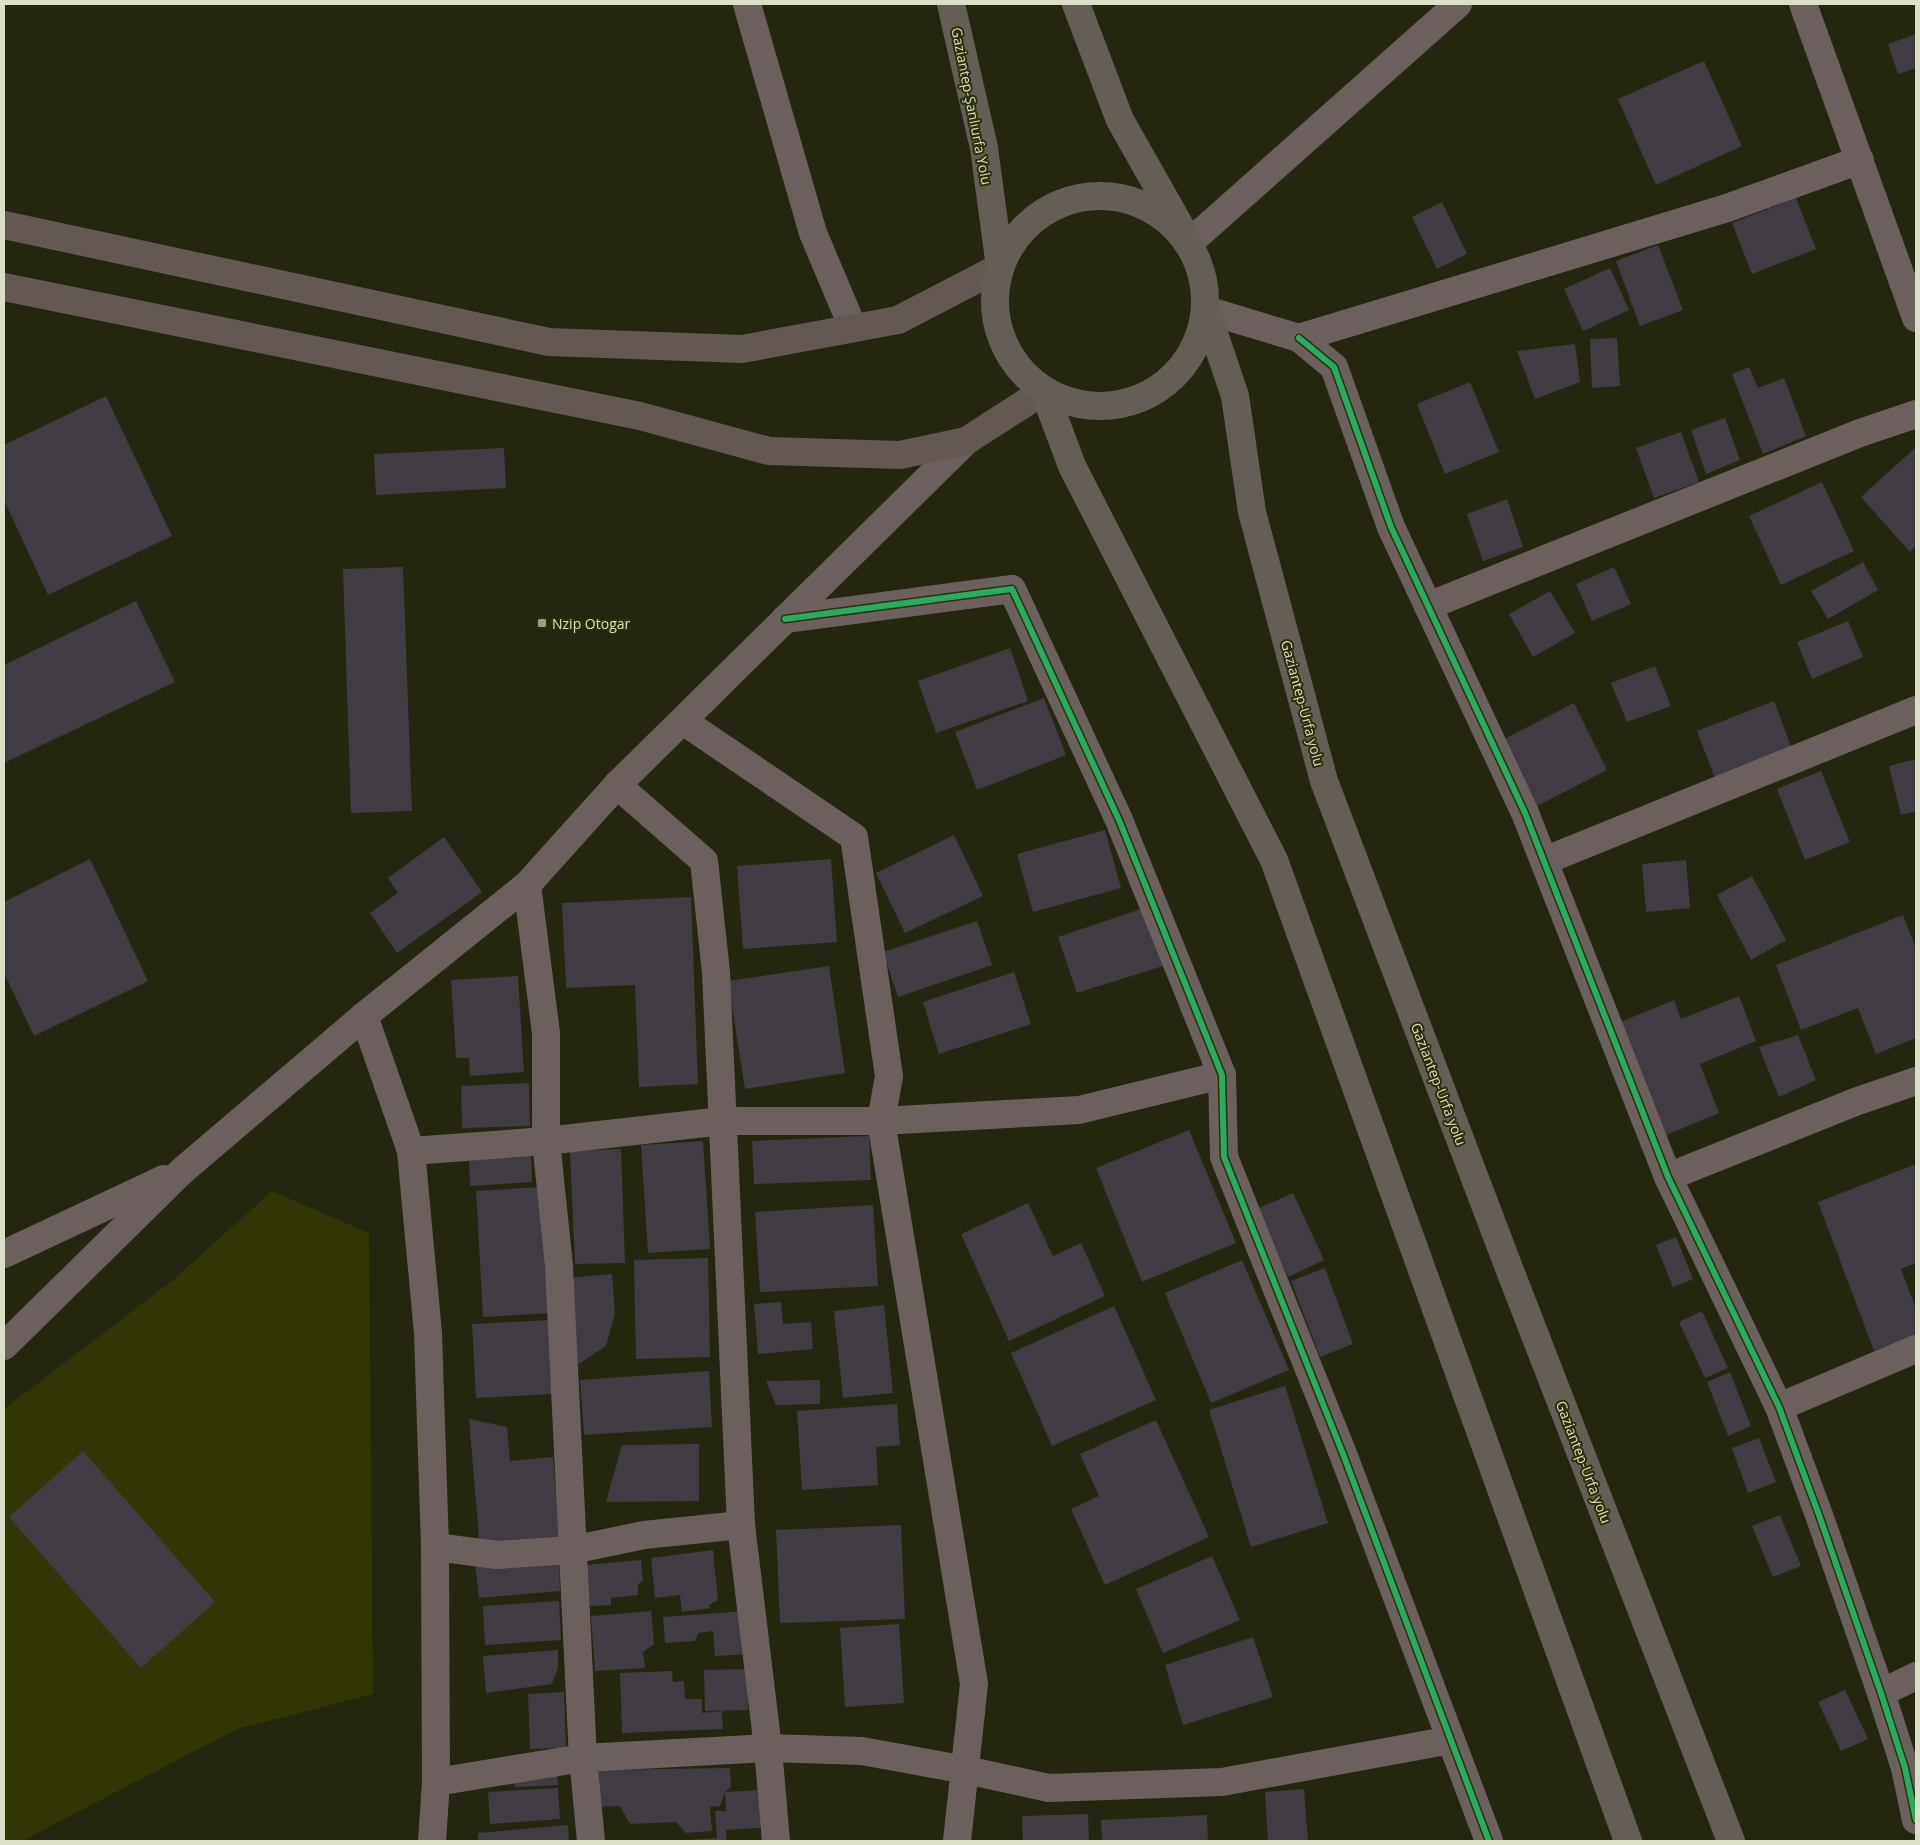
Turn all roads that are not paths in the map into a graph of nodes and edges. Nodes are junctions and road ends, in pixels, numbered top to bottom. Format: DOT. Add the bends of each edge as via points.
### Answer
graph roads {
  1 [pos="747,4"];
  2 [pos="951,4"];
  3 [pos="1076,4"];
  4 [pos="1458,4"];
  5 [pos="1803,4"];
  6 [pos="1860,160"];
  7 [pos="4,225"];
  8 [pos="1189,243"];
  9 [pos="1000,267"];
  10 [pos="4,287"];
  11 [pos="1206,310"];
  12 [pos="1916,318"];
  13 [pos="853,328"];
  14 [pos="1298,338"];
  15 [pos="1044,390"];
  16 [pos="1916,414"];
  17 [pos="966,440"];
  18 [pos="1428,606"];
  19 [pos="786,619"];
  20 [pos="1916,710"];
  21 [pos="683,721"];
  22 [pos="617,785"];
  23 [pos="1544,861"];
  24 [pos="527,885"];
  25 [pos="364,1016"];
  26 [pos="1222,1074"];
  27 [pos="1916,1081"];
  28 [pos="723,1121"];
  29 [pos="881,1121"];
  30 [pos="546,1141"];
  31 [pos="411,1151"];
  32 [pos="182,1171"];
  33 [pos="1668,1177"];
  34 [pos="4,1254"];
  35 [pos="4,1346"];
  36 [pos="1916,1349"];
  37 [pos="1779,1407"];
  38 [pos="741,1525"];
  39 [pos="435,1547"];
  40 [pos="572,1550"];
  41 [pos="1916,1676"];
  42 [pos="1881,1693"];
  43 [pos="1451,1740"];
  44 [pos="768,1748"];
  45 [pos="583,1758"];
  46 [pos="966,1770"];
  47 [pos="436,1782"];
  48 [pos="1916,1820"];
  49 [pos="432,1841"];
  50 [pos="591,1841"];
  51 [pos="776,1841"];
  52 [pos="957,1841"];
  53 [pos="1489,1841"];
  54 [pos="1628,1841"];
  55 [pos="1731,1841"];
  1 -- 13 [label="street" via="813,233"];
  2 -- 9 [label="highway, Gaziantep-Şanlıurfa Yolu" via="984,148"];
  3 -- 8 [label="highway" via="1120,120"];
  4 -- 8 [label="street"];
  5 -- 6 [label="street"];
  6 -- 12 [label="street"];
  6 -- 14 [label="street" via="1728,208"];
  7 -- 13 [label="main road" via="549,342 742,348"];
  8 -- 9 [label="highway" via="1166,218 1137,201 1104,195 1070,199 1040,214 1016,238"];
  8 -- 11 [label="highway" via="1202,274"];
  9 -- 13 [label="main road" via="898,320"];
  9 -- 15 [label="highway" via="995,301 1000,334 1017,367"];
  10 -- 17 [label="main road" via="640,416 769,451 900,455"];
  11 -- 14 [label="street"];
  11 -- 15 [label="highway" via="1197,345 1177,375 1148,396 1113,406 1077,405"];
  11 -- 55 [label="highway, Gaziantep-Urfa yolu" via="1235,396 1252,512 1324,781"];
  14 -- 18 [label="street" via="1334,367 1392,527"];
  15 -- 17 [label="main road"];
  15 -- 54 [label="highway" via="1072,466 1274,860"];
  16 -- 18 [label="street" via="1860,433"];
  17 -- 19 [label="street"];
  18 -- 23 [label="street"];
  19 -- 21 [label="street"];
  19 -- 26 [label="street" via="1012,589 1119,820"];
  20 -- 23 [label="street"];
  21 -- 22 [label="street"];
  21 -- 29 [label="street" via="854,837 889,1076"];
  22 -- 24 [label="street"];
  22 -- 28 [label="street" via="704,861 716,972"];
  23 -- 33 [label="street"];
  24 -- 25 [label="street"];
  24 -- 30 [label="street" via="546,1033"];
  25 -- 31 [label="street"];
  25 -- 32 [label="street"];
  26 -- 29 [label="street" via="1079,1110"];
  26 -- 43 [label="street" via="1224,1156 1343,1454"];
  27 -- 33 [label="street"];
  28 -- 29 [label="street"];
  28 -- 30 [label="street"];
  28 -- 38 [label="street"];
  29 -- 46 [label="street" via="974,1684"];
  30 -- 31 [label="street"];
  30 -- 40 [label="street" via="559,1266"];
  31 -- 39 [label="street" via="428,1333"];
  32 -- 34 [label="street"];
  32 -- 35 [label="street"];
  33 -- 37 [label="street"];
  36 -- 37 [label="street"];
  37 -- 42 [label="street"];
  38 -- 40 [label="street" via="644,1535"];
  38 -- 44 [label="street"];
  39 -- 40 [label="street" via="497,1555"];
  39 -- 47 [label="street"];
  40 -- 45 [label="street"];
  41 -- 42 [label="street"];
  42 -- 48 [label="street"];
  43 -- 46 [label="street" via="1222,1782 1049,1788"];
  43 -- 53 [label="street"];
  44 -- 45 [label="street"];
  44 -- 46 [label="street" via="862,1751"];
  44 -- 51 [label="street"];
  45 -- 47 [label="street"];
  45 -- 50 [label="street"];
  46 -- 52 [label="street"];
  47 -- 49 [label="street"];
}
